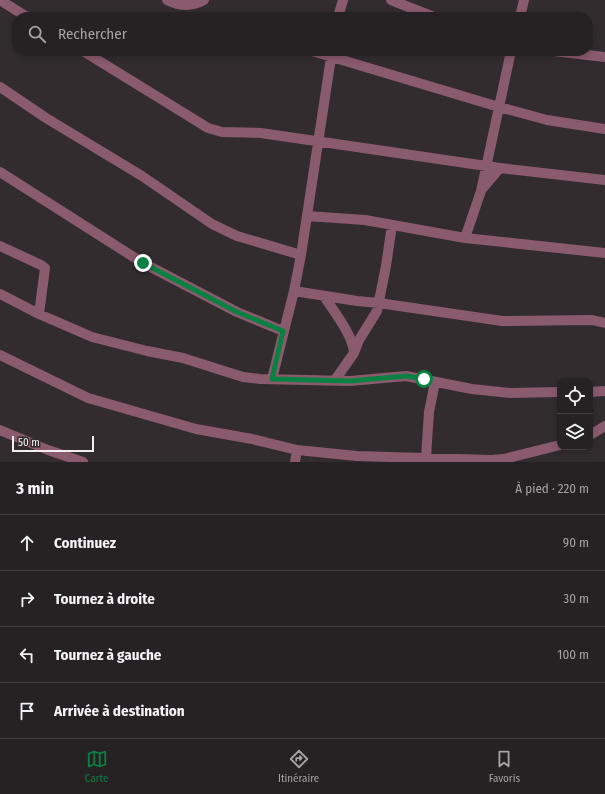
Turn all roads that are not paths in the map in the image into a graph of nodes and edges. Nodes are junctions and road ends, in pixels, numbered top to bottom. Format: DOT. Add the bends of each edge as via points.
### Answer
graph roads {
  1 [pos="0,0"];
  2 [pos="167,0"];
  3 [pos="204,0"];
  4 [pos="343,0"];
  5 [pos="391,0"];
  6 [pos="524,0"];
  7 [pos="19,12"];
  8 [pos="339,12"];
  9 [pos="421,12"];
  10 [pos="521,12"];
  11 [pos="91,56"];
  12 [pos="332,56"];
  13 [pos="338,56"];
  14 [pos="510,56"];
  15 [pos="593,56"];
  16 [pos="605,57"];
  17 [pos="0,87"];
  18 [pos="499,107"];
  19 [pos="605,129"];
  20 [pos="320,142"];
  21 [pos="487,166"];
  22 [pos="500,168"];
  23 [pos="0,172"];
  24 [pos="605,180"];
  25 [pos="481,191"];
  26 [pos="307,216"];
  27 [pos="392,225"];
  28 [pos="465,238"];
  29 [pos="0,246"];
  30 [pos="605,253"];
  31 [pos="301,255"];
  32 [pos="294,291"];
  33 [pos="0,294"];
  34 [pos="324,296"];
  35 [pos="379,303"];
  36 [pos="38,314"];
  37 [pos="605,323"];
  38 [pos="283,331"];
  39 [pos="354,353"];
  40 [pos="0,355"];
  41 [pos="272,379"];
  42 [pos="335,380"];
  43 [pos="436,382"];
  44 [pos="605,391"];
  45 [pos="557,392"];
  46 [pos="593,392"];
  47 [pos="605,426"];
  48 [pos="0,430"];
  49 [pos="593,433"];
  50 [pos="557,446"];
  51 [pos="297,450"];
  52 [pos="426,458"];
  53 [pos="83,462"];
  54 [pos="295,462"];
  1 -- 7 [label="street"];
  2 -- 3 [label="street" via="191,5"];
  4 -- 8 [label="street"];
  5 -- 9 [label="street"];
  6 -- 10 [label="street"];
  11 -- 20 [label="street" via="214,131 261,133"];
  12 -- 20 [label="street"];
  13 -- 18 [label="street"];
  14 -- 18 [label="street"];
  15 -- 16 [label="street"];
  17 -- 31 [label="street" via="142,176 212,224 237,236"];
  18 -- 19 [label="street" via="547,120"];
  18 -- 21 [label="street"];
  20 -- 21 [label="street"];
  20 -- 26 [label="street"];
  21 -- 22 [label="street"];
  21 -- 25 [label="street"];
  22 -- 24 [label="street"];
  22 -- 25 [label="street"];
  23 -- 38 [label="street" via="166,276 237,312"];
  25 -- 28 [label="street"];
  26 -- 27 [label="street"];
  26 -- 31 [label="street"];
  27 -- 28 [label="street"];
  27 -- 35 [label="street"];
  28 -- 30 [label="street"];
  29 -- 36 [label="street" via="45,268"];
  31 -- 32 [label="street"];
  32 -- 34 [label="street"];
  32 -- 38 [label="street"];
  33 -- 36 [label="street"];
  34 -- 35 [label="street"];
  34 -- 39 [label="street" via="354,346"];
  35 -- 37 [label="street" via="502,320 592,320"];
  35 -- 39 [label="street"];
  36 -- 41 [label="street" via="92,337 183,358 243,377"];
  38 -- 41 [label="street"];
  39 -- 42 [label="street"];
  40 -- 51 [label="street" via="88,398 196,429"];
  41 -- 42 [label="street"];
  42 -- 43 [label="street" via="406,376"];
  43 -- 45 [label="street" via="472,390 510,393"];
  43 -- 52 [label="street" via="429,412"];
  44 -- 46 [label="street"];
  47 -- 49 [label="street"];
  48 -- 53 [label="street"];
  50 -- 52 [label="street" via="504,459"];
  51 -- 52 [label="street" via="357,456"];
  51 -- 54 [label="street"];
}
